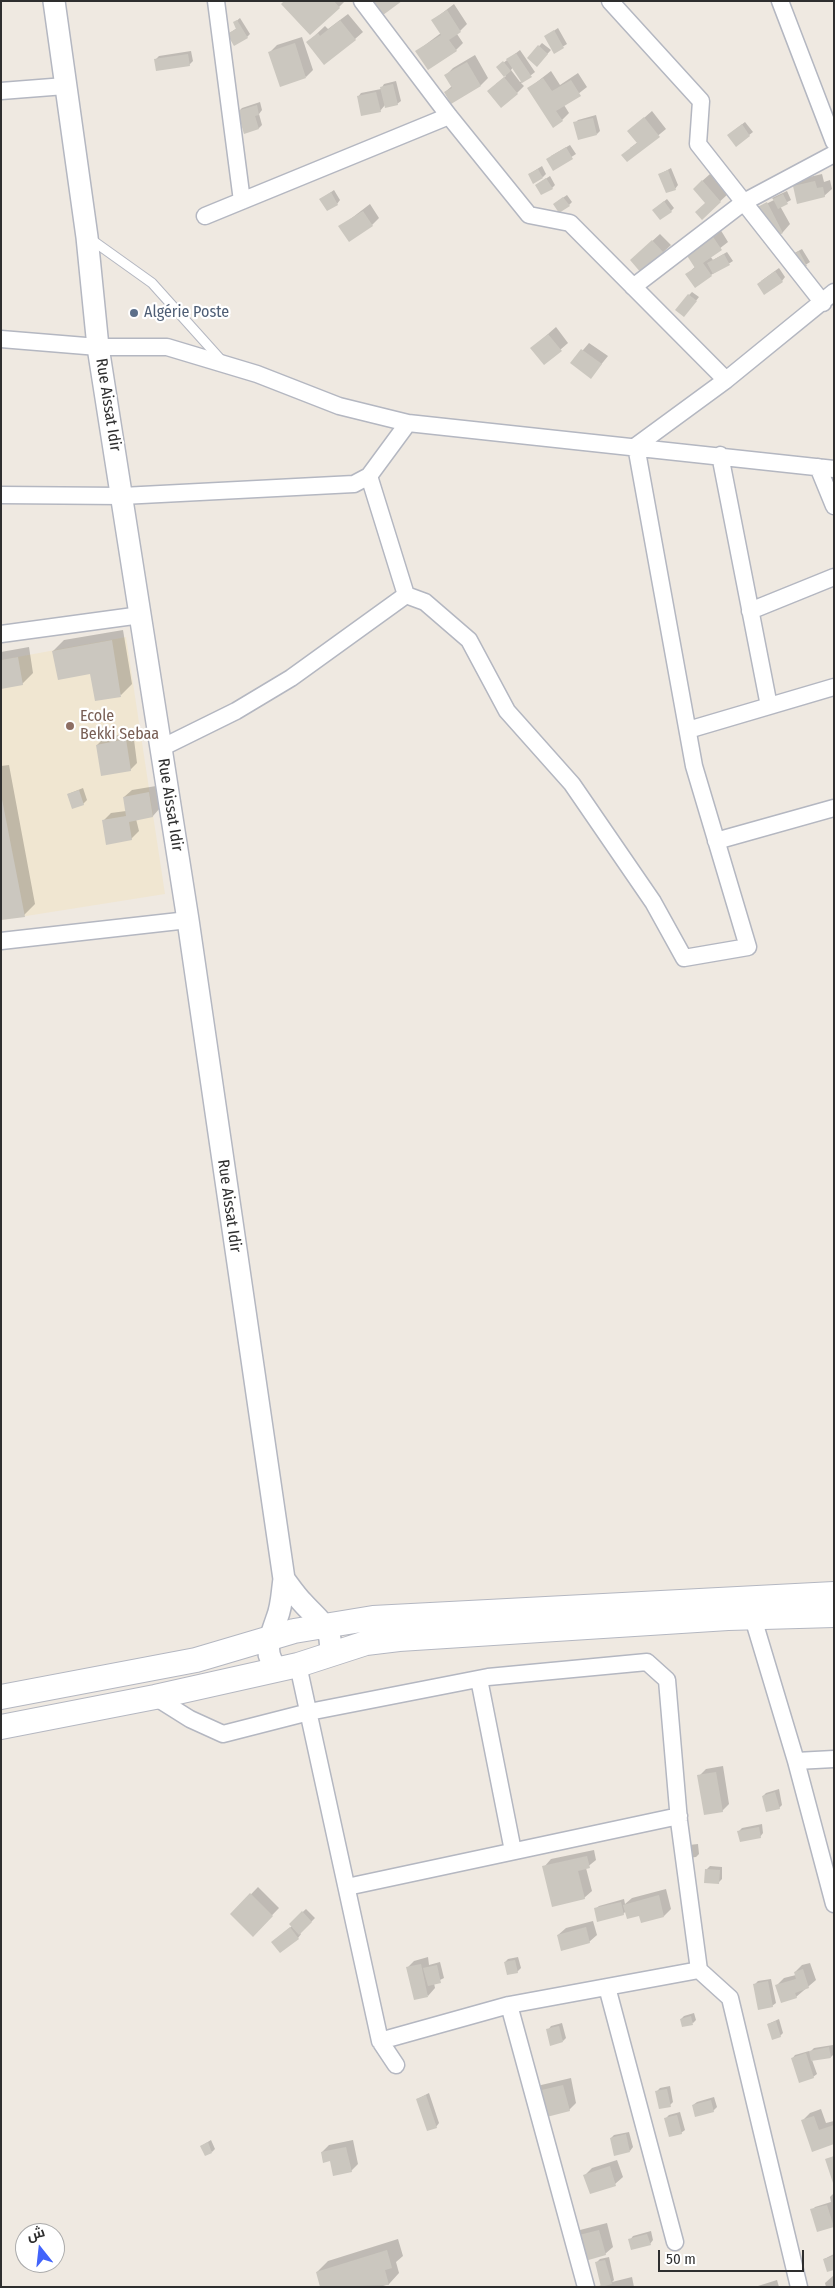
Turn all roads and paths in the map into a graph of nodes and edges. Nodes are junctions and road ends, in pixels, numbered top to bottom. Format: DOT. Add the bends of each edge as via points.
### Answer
graph roads {
  1 [pos="54,1"];
  2 [pos="216,1"];
  3 [pos="362,1"];
  4 [pos="610,1"];
  5 [pos="780,1"];
  6 [pos="65,86"];
  7 [pos="1,91"];
  8 [pos="449,116"];
  9 [pos="834,142"];
  10 [pos="834,154"];
  11 [pos="242,201"];
  12 [pos="744,202"];
  13 [pos="205,216"];
  14 [pos="87,237"];
  15 [pos="633,286"];
  16 [pos="828,298"];
  17 [pos="1,338"];
  18 [pos="98,347"];
  19 [pos="223,363"];
  20 [pos="726,380"];
  21 [pos="408,423"];
  22 [pos="636,446"];
  23 [pos="720,455"];
  24 [pos="826,468"];
  25 [pos="369,476"];
  26 [pos="1,495"];
  27 [pos="122,496"];
  28 [pos="834,506"];
  29 [pos="834,577"];
  30 [pos="406,594"];
  31 [pos="750,611"];
  32 [pos="141,615"];
  33 [pos="1,634"];
  34 [pos="834,687"];
  35 [pos="769,706"];
  36 [pos="688,730"];
  37 [pos="161,748"];
  38 [pos="834,808"];
  39 [pos="716,841"];
  40 [pos="188,920"];
  41 [pos="1,941"];
  42 [pos="284,1579"];
  43 [pos="834,1594"];
  44 [pos="750,1608"];
  45 [pos="834,1615"];
  46 [pos="325,1625"];
  47 [pos="269,1638"];
  48 [pos="329,1655"];
  49 [pos="288,1667"];
  50 [pos="479,1679"];
  51 [pos="1,1697"];
  52 [pos="155,1697"];
  53 [pos="309,1712"];
  54 [pos="1,1727"];
  55 [pos="834,1759"];
  56 [pos="796,1761"];
  57 [pos="679,1816"];
  58 [pos="513,1851"];
  59 [pos="347,1887"];
  60 [pos="834,1904"];
  61 [pos="699,1970"];
  62 [pos="607,1987"];
  63 [pos="509,2005"];
  64 [pos="380,2041"];
  65 [pos="396,2065"];
  66 [pos="675,2242"];
  67 [pos="586,2287"];
  68 [pos="799,2287"];
  1 -- 6 [label="street, Rue Aissat Idir"];
  2 -- 11 [label="street"];
  3 -- 8 [label="street"];
  4 -- 12 [label="street" via="701,101 698,144"];
  5 -- 9 [label="street"];
  6 -- 7 [label="street"];
  6 -- 14 [label="street, Rue Aissat Idir"];
  8 -- 11 [label="street"];
  8 -- 15 [label="street" via="529,215 570,223"];
  10 -- 12 [label="street"];
  11 -- 13 [label="street"];
  12 -- 15 [label="street"];
  12 -- 16 [label="street"];
  14 -- 18 [label="street, Rue Aissat Idir"];
  14 -- 19 [label="lane" via="152,283"];
  15 -- 20 [label="street"];
  16 -- 20 [label="street"];
  17 -- 18 [label="street"];
  18 -- 19 [label="street" via="167,347"];
  18 -- 27 [label="street, Rue Aissat Idir"];
  19 -- 21 [label="street" via="340,406"];
  20 -- 22 [label="street"];
  21 -- 22 [label="street"];
  21 -- 25 [label="street"];
  22 -- 23 [label="street"];
  22 -- 36 [label="street"];
  23 -- 24 [label="street"];
  23 -- 31 [label="street"];
  24 -- 28 [label="street"];
  25 -- 27 [label="street" via="354,484"];
  25 -- 30 [label="street"];
  26 -- 27 [label="street"];
  27 -- 32 [label="street, Rue Aissat Idir"];
  29 -- 31 [label="street"];
  30 -- 37 [label="street" via="291,678 236,711"];
  30 -- 39 [label="street" via="425,602 469,640 507,711 572,784 654,902 684,958 748,947"];
  31 -- 35 [label="street"];
  32 -- 33 [label="street"];
  32 -- 37 [label="street, Rue Aissat Idir"];
  34 -- 35 [label="street"];
  35 -- 36 [label="street"];
  36 -- 39 [label="street" via="694,766"];
  37 -- 40 [label="street, Rue Aissat Idir"];
  38 -- 39 [label="street"];
  40 -- 41 [label="street"];
  40 -- 42 [label="street, Rue Aissat Idir"];
  42 -- 46 [label="street"];
  42 -- 47 [label="street" via="278,1618"];
  43 -- 44 [label="main road"];
  44 -- 45 [label="main road"];
  44 -- 46 [label="main road" via="408,1615"];
  44 -- 48 [label="main road" via="399,1638 366,1643"];
  44 -- 56 [label="street"];
  46 -- 47 [label="main road"];
  46 -- 48 [label="street" via="331,1643"];
  47 -- 49 [label="street" via="269,1658"];
  47 -- 51 [label="main road" via="196,1660"];
  48 -- 49 [label="main road"];
  49 -- 52 [label="main road"];
  49 -- 53 [label="street"];
  50 -- 53 [label="street"];
  50 -- 57 [label="street" via="647,1662 667,1680"];
  50 -- 58 [label="street"];
  52 -- 53 [label="street" via="190,1719 223,1734"];
  52 -- 54 [label="main road"];
  53 -- 59 [label="street"];
  55 -- 56 [label="street"];
  56 -- 60 [label="street"];
  57 -- 58 [label="street"];
  57 -- 61 [label="street"];
  58 -- 59 [label="street"];
  59 -- 64 [label="street"];
  61 -- 62 [label="street"];
  61 -- 68 [label="street" via="730,1998"];
  62 -- 63 [label="street"];
  62 -- 66 [label="street"];
  63 -- 64 [label="street"];
  63 -- 67 [label="street"];
  64 -- 65 [label="street"];
}
